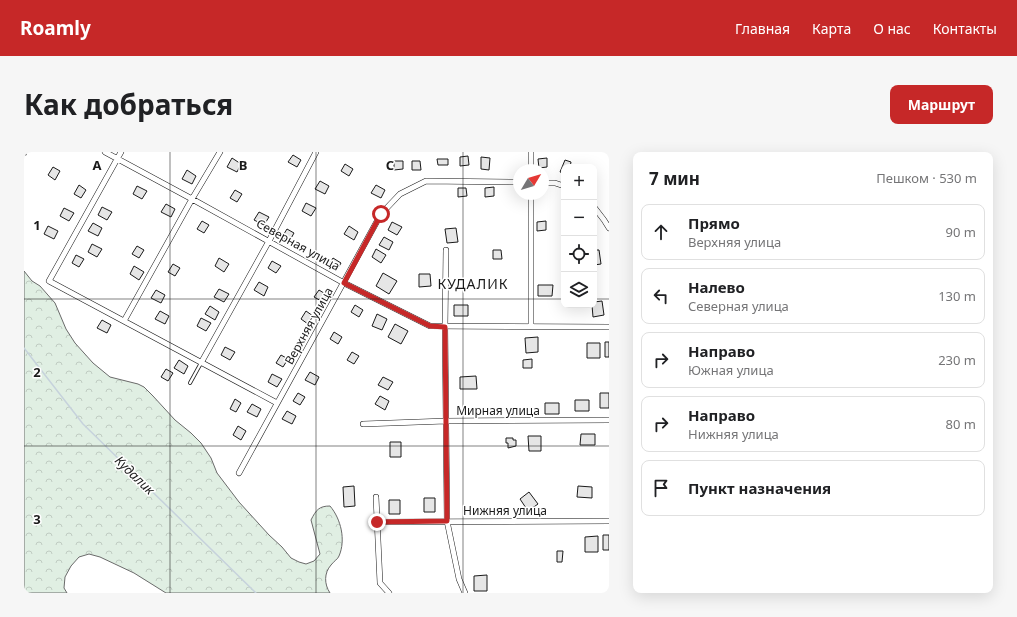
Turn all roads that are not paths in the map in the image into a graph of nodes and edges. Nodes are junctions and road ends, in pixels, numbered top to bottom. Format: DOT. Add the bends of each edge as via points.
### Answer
graph roads {
  1 [pos="105,152"];
  2 [pos="121,152"];
  3 [pos="220,152"];
  4 [pos="316,152"];
  5 [pos="531,152"];
  6 [pos="117,159"];
  7 [pos="531,164"];
  8 [pos="513,182"];
  9 [pos="549,183"];
  10 [pos="561,185"];
  11 [pos="192,199"];
  12 [pos="531,200"];
  13 [pos="597,211"];
  14 [pos="609,228"];
  15 [pos="269,241"];
  16 [pos="446,250"];
  17 [pos="344,283"];
  18 [pos="124,321"];
  19 [pos="445,327"];
  20 [pos="531,327"];
  21 [pos="609,327"];
  22 [pos="201,363"];
  23 [pos="190,382"];
  24 [pos="277,403"];
  25 [pos="609,420"];
  26 [pos="446,421"];
  27 [pos="364,424"];
  28 [pos="239,473"];
  29 [pos="376,496"];
  30 [pos="447,521"];
  31 [pos="609,521"];
  32 [pos="377,522"];
  33 [pos="389,593"];
  34 [pos="465,593"];
  1 -- 6 [label="street, Северная улица"];
  2 -- 6 [label="street"];
  3 -- 11 [label="street"];
  4 -- 15 [label="street"];
  5 -- 7 [label="street"];
  6 -- 11 [label="street, Северная улица"];
  6 -- 18 [label="street" via="49,282"];
  8 -- 17 [label="street, Верхняя улица" via="426,180 400,194 381,214"];
  9 -- 10 [label="street"];
  11 -- 15 [label="street, Северная улица"];
  11 -- 18 [label="street"];
  12 -- 20 [label="street"];
  13 -- 14 [label="street"];
  15 -- 17 [label="street, Северная улица"];
  15 -- 22 [label="street"];
  16 -- 19 [label="street"];
  17 -- 19 [label="street, Северная улица" via="430,326"];
  17 -- 24 [label="street, Верхняя улица"];
  18 -- 22 [label="street"];
  19 -- 20 [label="street, Северная улица"];
  19 -- 26 [label="street"];
  20 -- 21 [label="street, Северная улица"];
  22 -- 23 [label="lane"];
  22 -- 24 [label="street"];
  24 -- 28 [label="street, Верхняя улица"];
  25 -- 26 [label="street, Мирная улица"];
  26 -- 27 [label="street, Мирная улица"];
  26 -- 30 [label="street"];
  29 -- 32 [label="street"];
  30 -- 31 [label="street, Нижняя улица"];
  30 -- 32 [label="street, Нижняя улица"];
  30 -- 34 [label="street" via="459,579"];
  32 -- 33 [label="street" via="380,583"];
}
